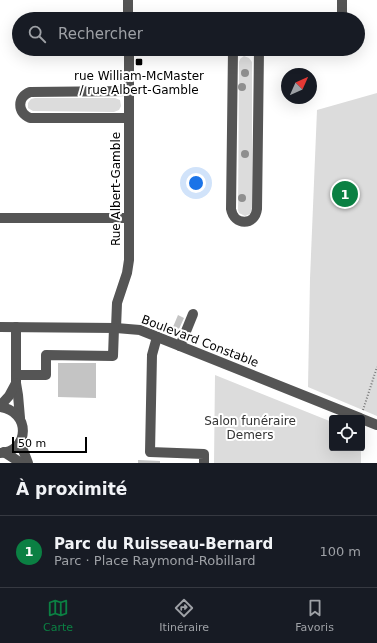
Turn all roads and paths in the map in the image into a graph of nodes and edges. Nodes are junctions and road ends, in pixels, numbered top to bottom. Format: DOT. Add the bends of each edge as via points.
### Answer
graph roads {
  1 [pos="128,0"];
  2 [pos="342,0"];
  3 [pos="128,12"];
  4 [pos="342,12"];
  5 [pos="129,56"];
  6 [pos="233,56"];
  7 [pos="259,56"];
  8 [pos="129,92"];
  9 [pos="129,118"];
  10 [pos="0,218"];
  11 [pos="129,218"];
  12 [pos="193,314"];
  13 [pos="0,327"];
  14 [pos="16,327"];
  15 [pos="115,328"];
  16 [pos="157,337"];
  17 [pos="180,346"];
  18 [pos="377,367"];
  19 [pos="16,379"];
  20 [pos="0,406"];
  21 [pos="358,415"];
  22 [pos="361,415"];
  23 [pos="20,418"];
  24 [pos="365,418"];
  25 [pos="377,425"];
  26 [pos="20,442"];
  27 [pos="2,452"];
  28 [pos="21,463"];
  29 [pos="28,463"];
  30 [pos="204,463"];
  1 -- 3 [label="street"];
  2 -- 4 [label="street"];
  5 -- 8 [label="street, Rue Albert-Gamble"];
  6 -- 7 [label="street" via="232,209 236,218 245,222 254,217 257,208"];
  8 -- 9 [label="street, Rue Albert-Gamble"];
  8 -- 9 [label="street" via="33,92 23,96 20,103 23,114 30,118"];
  9 -- 11 [label="street, Rue Albert-Gamble"];
  10 -- 11 [label="street"];
  11 -- 15 [label="street, Rue Albert-Gamble" via="128,274 117,303"];
  12 -- 17 [label="street"];
  13 -- 14 [label="street, Boulevard Constable"];
  14 -- 15 [label="street, Boulevard Constable"];
  14 -- 19 [label="street"];
  15 -- 16 [label="street, Boulevard Constable" via="136,329"];
  15 -- 19 [label="street, Rue Albert-Gamble" via="113,356 46,355 46,375"];
  16 -- 17 [label="street, Boulevard Constable"];
  16 -- 30 [label="street" via="152,355 150,452 204,454"];
  17 -- 21 [label="street, Boulevard Constable"];
  18 -- 22 [label="path"];
  19 -- 20 [label="street" via="9,396"];
  19 -- 23 [label="street"];
  20 -- 23 [label="street" via="13,411"];
  23 -- 26 [label="street" via="23,431"];
  24 -- 25 [label="street, Boulevard Constable"];
  26 -- 27 [label="street" via="16,447"];
  26 -- 29 [label="street"];
  27 -- 28 [label="street"];
}
